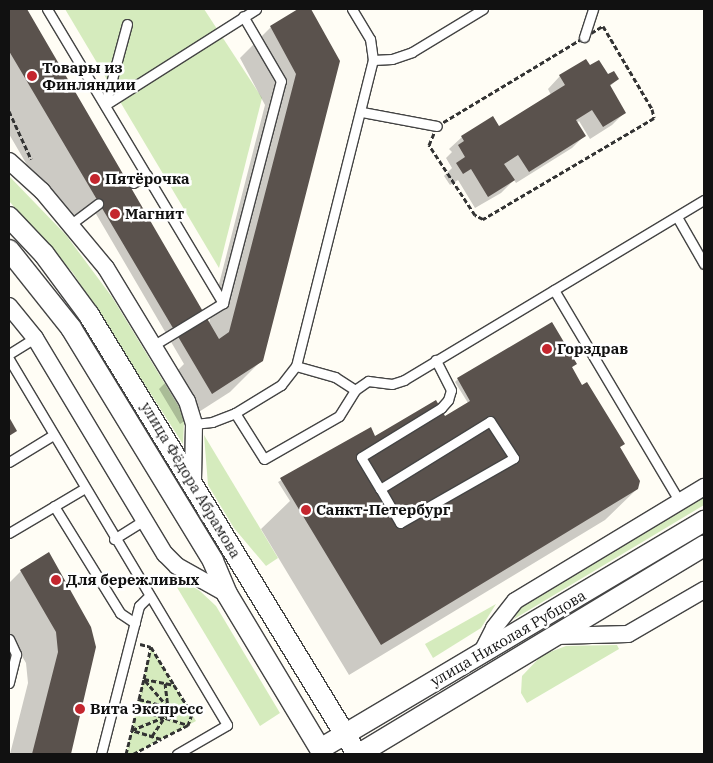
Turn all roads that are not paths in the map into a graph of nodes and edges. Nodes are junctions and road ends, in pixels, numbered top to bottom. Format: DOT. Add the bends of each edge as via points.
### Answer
graph roads {
  1 [pos="48,9"];
  2 [pos="256,9"];
  3 [pos="352,9"];
  4 [pos="483,9"];
  5 [pos="594,9"];
  6 [pos="244,16"];
  7 [pos="127,24"];
  8 [pos="584,37"];
  9 [pos="373,60"];
  10 [pos="105,105"];
  11 [pos="362,112"];
  12 [pos="437,126"];
  13 [pos="9,161"];
  14 [pos="147,175"];
  15 [pos="133,183"];
  16 [pos="704,200"];
  17 [pos="98,204"];
  18 [pos="9,217"];
  19 [pos="677,217"];
  20 [pos="71,224"];
  21 [pos="9,250"];
  22 [pos="704,264"];
  23 [pos="554,290"];
  24 [pos="223,303"];
  25 [pos="9,306"];
  26 [pos="35,338"];
  27 [pos="154,345"];
  28 [pos="9,354"];
  29 [pos="9,359"];
  30 [pos="436,360"];
  31 [pos="296,366"];
  32 [pos="355,390"];
  33 [pos="235,413"];
  34 [pos="194,424"];
  35 [pos="53,435"];
  36 [pos="9,462"];
  37 [pos="193,483"];
  38 [pos="704,487"];
  39 [pos="84,488"];
  40 [pos="380,489"];
  41 [pos="680,502"];
  42 [pos="54,506"];
  43 [pos="145,520"];
  44 [pos="704,521"];
  45 [pos="9,533"];
  46 [pos="114,539"];
  47 [pos="704,546"];
  48 [pos="704,590"];
  49 [pos="227,594"];
  50 [pos="149,596"];
  51 [pos="134,623"];
  52 [pos="555,636"];
  53 [pos="9,640"];
  54 [pos="482,652"];
  55 [pos="9,683"];
  56 [pos="344,734"];
  57 [pos="318,752"];
  58 [pos="101,754"];
  59 [pos="177,754"];
  60 [pos="358,754"];
  1 -- 10 [label="lane"];
  2 -- 6 [label="lane"];
  3 -- 9 [label="lane" via="370,39"];
  4 -- 9 [label="lane" via="412,52 392,59"];
  5 -- 8 [label="lane"];
  6 -- 10 [label="lane"];
  6 -- 24 [label="lane" via="281,81"];
  7 -- 10 [label="lane"];
  9 -- 11 [label="lane"];
  10 -- 14 [label="lane"];
  11 -- 12 [label="lane"];
  11 -- 31 [label="lane"];
  13 -- 20 [label="street"];
  14 -- 15 [label="lane"];
  14 -- 24 [label="lane"];
  16 -- 19 [label="lane"];
  17 -- 20 [label="lane"];
  18 -- 37 [label="street, улица Фёдора Абрамова" via="44,254 89,315"];
  19 -- 22 [label="lane"];
  19 -- 23 [label="lane"];
  20 -- 27 [label="street" via="106,268"];
  21 -- 49 [label="street, улица Фёдора Абрамова" via="71,328 213,560"];
  23 -- 30 [label="lane"];
  23 -- 41 [label="lane"];
  24 -- 27 [label="lane"];
  25 -- 26 [label="street"];
  26 -- 28 [label="lane"];
  26 -- 43 [label="street"];
  27 -- 34 [label="street" via="187,401"];
  29 -- 35 [label="lane"];
  30 -- 32 [label="lane" via="392,384 368,381"];
  30 -- 40 [label="lane" via="451,390 448,400 441,408 361,457"];
  31 -- 32 [label="lane" via="335,377"];
  31 -- 33 [label="lane" via="281,385"];
  32 -- 33 [label="lane" via="339,416 264,459"];
  33 -- 34 [label="lane" via="212,422"];
  34 -- 37 [label="street"];
  35 -- 36 [label="lane"];
  35 -- 39 [label="lane"];
  37 -- 56 [label="street, улица Фёдора Абрамова"];
  38 -- 41 [label="street"];
  39 -- 42 [label="lane"];
  39 -- 46 [label="lane"];
  40 -- 40 [label="lane" via="400,523 514,458 490,421"];
  41 -- 54 [label="street" via="515,601 494,628"];
  42 -- 45 [label="lane"];
  42 -- 51 [label="lane" via="120,613"];
  43 -- 46 [label="lane"];
  43 -- 49 [label="street" via="176,566"];
  44 -- 54 [label="street, улица Николая Рубцова"];
  46 -- 50 [label="lane"];
  47 -- 52 [label="street, улица Николая Рубцова"];
  48 -- 52 [label="street" via="628,634"];
  49 -- 57 [label="street, улица Фёдора Абрамова"];
  50 -- 51 [label="lane" via="139,606"];
  50 -- 59 [label="lane" via="227,725"];
  51 -- 58 [label="lane"];
  52 -- 60 [label="street, улица Николая Рубцова"];
  53 -- 55 [label="lane" via="16,654"];
  54 -- 56 [label="street, улица Николая Рубцова"];
  56 -- 57 [label="street, улица Николая Рубцова"];
  56 -- 60 [label="street, улица Фёдора Абрамова"];
}
